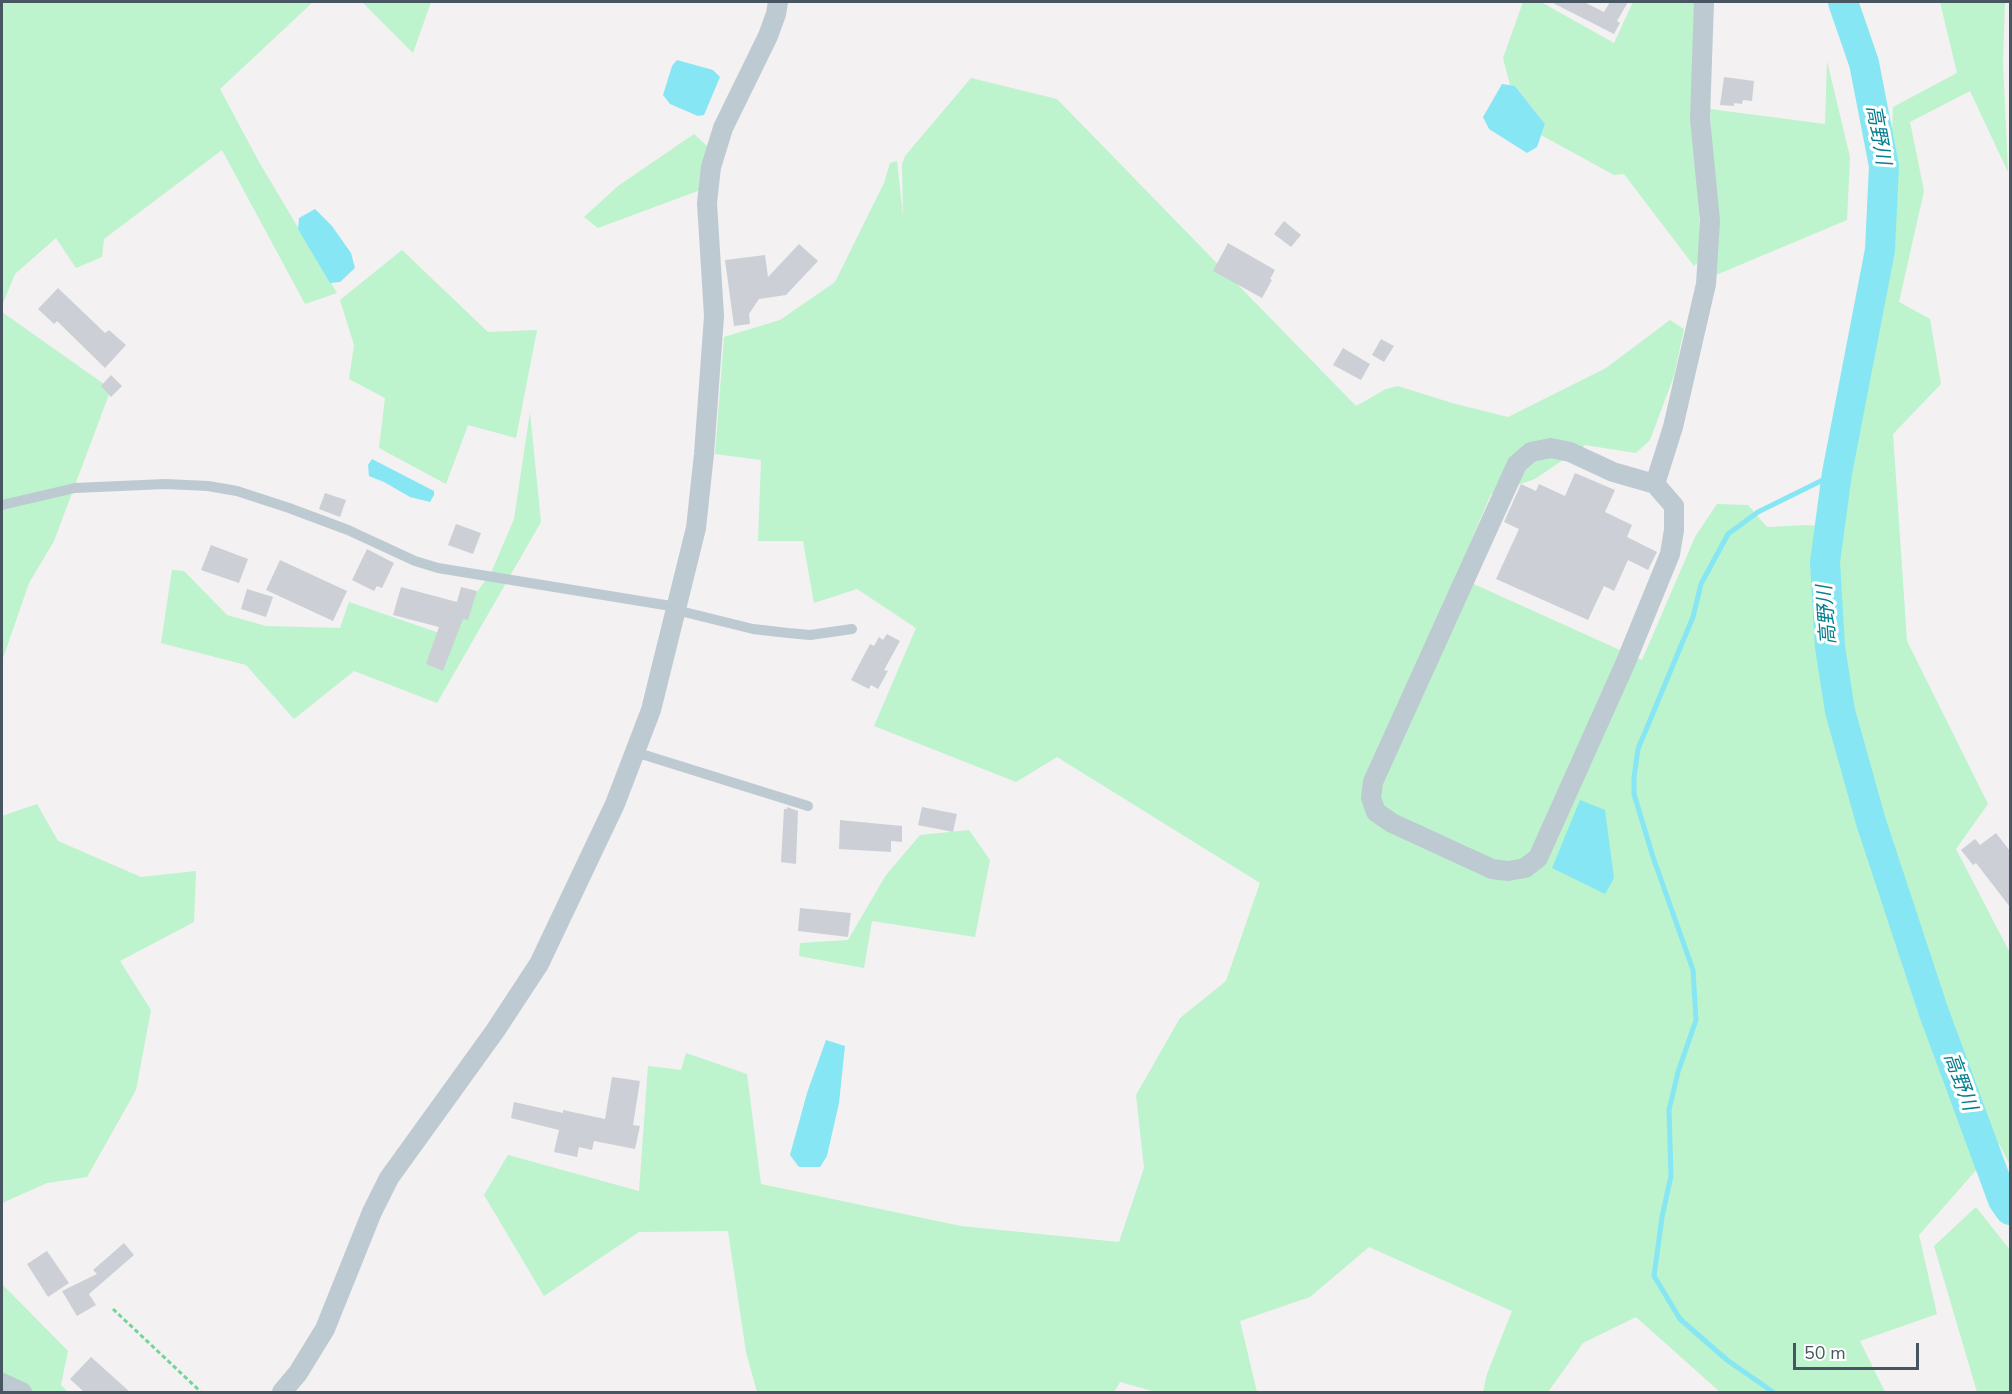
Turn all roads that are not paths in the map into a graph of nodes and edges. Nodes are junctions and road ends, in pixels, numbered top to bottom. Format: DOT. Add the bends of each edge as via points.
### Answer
graph roads {
  1 [pos="778,2"];
  2 [pos="1704,2"];
  3 [pos="1655,484"];
  4 [pos="2,505"];
  5 [pos="677,609"];
  6 [pos="852,629"];
  7 [pos="635,752"];
  8 [pos="808,806"];
  9 [pos="2,1383"];
  10 [pos="22,1392"];
  11 [pos="282,1392"];
  1 -- 5 [label="street" via="768,36 723,128 711,167 707,203 714,316 704,454 696,528"];
  2 -- 3 [label="street" via="1700,118 1710,221 1706,284 1673,427"];
  3 -- 3 [label="street" via="1674,506 1670,554 1538,858 1525,868 1492,869 1392,824 1376,812 1371,798 1373,782 1517,464 1531,452 1551,448"];
  4 -- 5 [label="lane" via="75,488 208,486 289,508 438,568"];
  5 -- 6 [label="lane" via="712,620 788,633 810,635"];
  5 -- 7 [label="street" via="651,710"];
  7 -- 8 [label="lane"];
  7 -- 11 [label="street" via="615,804 539,964 389,1178 325,1329"];
  9 -- 10 [label="street"];
}
